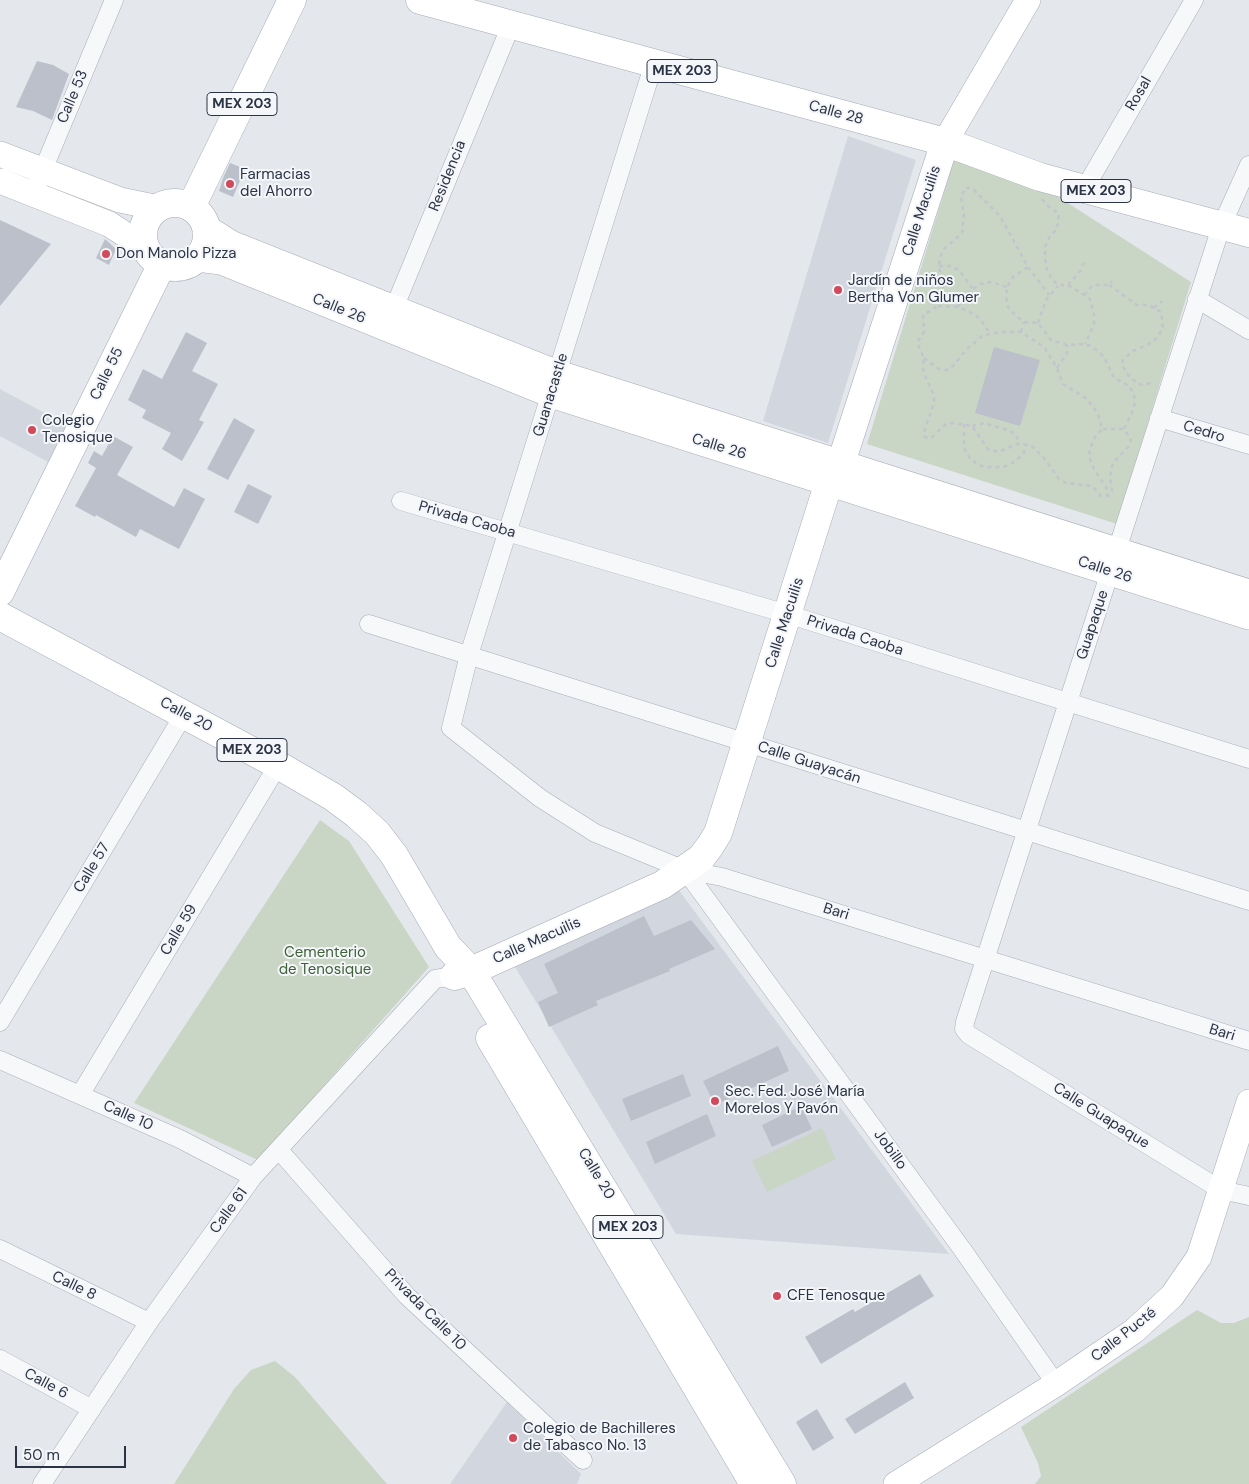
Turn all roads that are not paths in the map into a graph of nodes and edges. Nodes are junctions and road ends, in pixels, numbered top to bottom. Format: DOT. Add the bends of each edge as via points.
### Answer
graph roads {
  1 [pos="114,0"];
  2 [pos="292,0"];
  3 [pos="420,0"];
  4 [pos="1028,0"];
  5 [pos="1194,0"];
  6 [pos="511,25"];
  7 [pos="654,63"];
  8 [pos="945,142"];
  9 [pos="0,154"];
  10 [pos="1249,165"];
  11 [pos="42,170"];
  12 [pos="0,181"];
  13 [pos="1085,188"];
  14 [pos="33,194"];
  15 [pos="159,208"];
  16 [pos="199,217"];
  17 [pos="1221,227"];
  18 [pos="1249,233"];
  19 [pos="154,256"];
  20 [pos="197,259"];
  21 [pos="1197,299"];
  22 [pos="391,318"];
  23 [pos="1249,330"];
  24 [pos="555,384"];
  25 [pos="1159,418"];
  26 [pos="1249,445"];
  27 [pos="835,472"];
  28 [pos="401,501"];
  29 [pos="508,532"];
  30 [pos="1113,561"];
  31 [pos="0,592"];
  32 [pos="1249,592"];
  33 [pos="787,614"];
  34 [pos="0,616"];
  35 [pos="1249,617"];
  36 [pos="369,624"];
  37 [pos="469,655"];
  38 [pos="1068,703"];
  39 [pos="184,714"];
  40 [pos="450,728"];
  41 [pos="746,743"];
  42 [pos="1249,759"];
  43 [pos="278,765"];
  44 [pos="1026,832"];
  45 [pos="684,870"];
  46 [pos="1249,901"];
  47 [pos="985,959"];
  48 [pos="463,974"];
  49 [pos="0,1022"];
  50 [pos="965,1022"];
  51 [pos="1249,1041"];
  52 [pos="0,1060"];
  53 [pos="80,1095"];
  54 [pos="1249,1102"];
  55 [pos="279,1150"];
  56 [pos="253,1177"];
  57 [pos="1221,1190"];
  58 [pos="1249,1196"];
  59 [pos="623,1241"];
  60 [pos="0,1249"];
  61 [pos="149,1322"];
  62 [pos="0,1359"];
  63 [pos="1056,1384"];
  64 [pos="92,1409"];
  65 [pos="583,1460"];
  66 [pos="42,1484"];
  67 [pos="754,1484"];
  68 [pos="782,1484"];
  69 [pos="896,1484"];
  1 -- 11 [label="street, Calle 53"];
  2 -- 16 [label="main road, MEX 203"];
  3 -- 6 [label="main road, Calle 28 / MEX 203"];
  4 -- 8 [label="main road"];
  5 -- 13 [label="street, Rosal"];
  6 -- 7 [label="main road, Calle 28 / MEX 203"];
  6 -- 22 [label="street, Residencia"];
  7 -- 8 [label="main road, Calle 28 / MEX 203"];
  7 -- 24 [label="street, Guanacastle"];
  8 -- 13 [label="main road, Calle 28 / MEX 203" via="1040,177"];
  8 -- 27 [label="main road, Calle Macuilis"];
  9 -- 11 [label="main road"];
  10 -- 17 [label="street, Guapaque"];
  11 -- 14 [label="street, Calle 53"];
  11 -- 15 [label="main road" via="120,200"];
  12 -- 14 [label="main road"];
  13 -- 17 [label="main road, Calle 28 / MEX 203"];
  14 -- 19 [label="main road" via="109,224"];
  15 -- 16 [label="main road" via="180,203"];
  15 -- 19 [label="main road" via="147,221 144,230 144,239"];
  16 -- 20 [label="main road, MEX 203" via="206,244"];
  16 -- 22 [label="main road, Calle 26" via="231,243"];
  17 -- 18 [label="main road, Calle 28 / MEX 203"];
  17 -- 21 [label="street, Guapaque"];
  19 -- 20 [label="main road" via="176,267"];
  19 -- 31 [label="main road, Calle 55"];
  20 -- 22 [label="main road, Calle 26" via="221,262"];
  21 -- 23 [label="street"];
  21 -- 25 [label="street, Guapaque"];
  22 -- 24 [label="main road, Calle 26"];
  24 -- 27 [label="main road, Calle 26"];
  24 -- 29 [label="street, Guanacastle"];
  25 -- 26 [label="street, Cedro"];
  25 -- 30 [label="street, Guapaque"];
  27 -- 30 [label="main road, Calle 26"];
  27 -- 33 [label="main road, Calle Macuilis"];
  28 -- 29 [label="street, Privada Caoba"];
  29 -- 33 [label="street, Privada Caoba"];
  29 -- 37 [label="street, Guanacastle"];
  30 -- 32 [label="main road, Calle 26"];
  30 -- 35 [label="main road, Calle 26"];
  30 -- 38 [label="street, Guapaque"];
  33 -- 38 [label="street, Privada Caoba"];
  33 -- 41 [label="main road, Calle Macuilis"];
  34 -- 39 [label="main road, Calle 20 / MEX 203"];
  36 -- 37 [label="street, Calle Guayacán"];
  37 -- 40 [label="street, Guanacastle"];
  37 -- 41 [label="street, Calle Guayacán"];
  38 -- 42 [label="street, Privada Caoba"];
  38 -- 44 [label="street, Guapaque"];
  39 -- 43 [label="main road, Calle 20 / MEX 203"];
  39 -- 49 [label="street, Calle 57"];
  40 -- 45 [label="street, Bari" via="540,798 595,832"];
  41 -- 44 [label="street, Calle Guayacán"];
  41 -- 45 [label="main road, Calle Macuilis" via="718,834 701,858"];
  43 -- 48 [label="main road, Calle 20 / MEX 203" via="333,797 377,833 394,854"];
  43 -- 53 [label="street, Calle 59"];
  44 -- 46 [label="street, Calle Guayacán"];
  44 -- 47 [label="street, Guapaque"];
  45 -- 47 [label="street, Bari" via="722,877"];
  45 -- 48 [label="main road, Calle Macuilis" via="662,885"];
  45 -- 63 [label="street, Jobillo" via="962,1249"];
  47 -- 50 [label="street, Guapaque"];
  47 -- 51 [label="street, Bari"];
  48 -- 55 [label="street, Calle 61" via="435,979"];
  48 -- 59 [label="main road, Calle 20 / MEX 203"];
  50 -- 57 [label="street, Calle Guapaque" via="964,1029 968,1035"];
  52 -- 53 [label="street, Calle 10"];
  53 -- 56 [label="street, Calle 10" via="180,1139"];
  54 -- 57 [label="main road, Calle Pucté"];
  55 -- 56 [label="street, Calle 61"];
  55 -- 65 [label="street, Privada Calle 10" via="407,1296"];
  56 -- 61 [label="street, Calle 61"];
  57 -- 58 [label="street, Calle Guapaque"];
  57 -- 63 [label="main road, Calle Pucté" via="1200,1257 1172,1296 1134,1331"];
  59 -- 67 [label="main road, Calle 20 / MEX 203"];
  59 -- 68 [label="main road, Calle 20 / MEX 203"];
  60 -- 61 [label="street, Calle 8"];
  61 -- 64 [label="street, Calle 61"];
  62 -- 64 [label="street, Calle 6"];
  63 -- 69 [label="main road, Calle Pucté"];
  64 -- 66 [label="street, Calle 61"];
}
